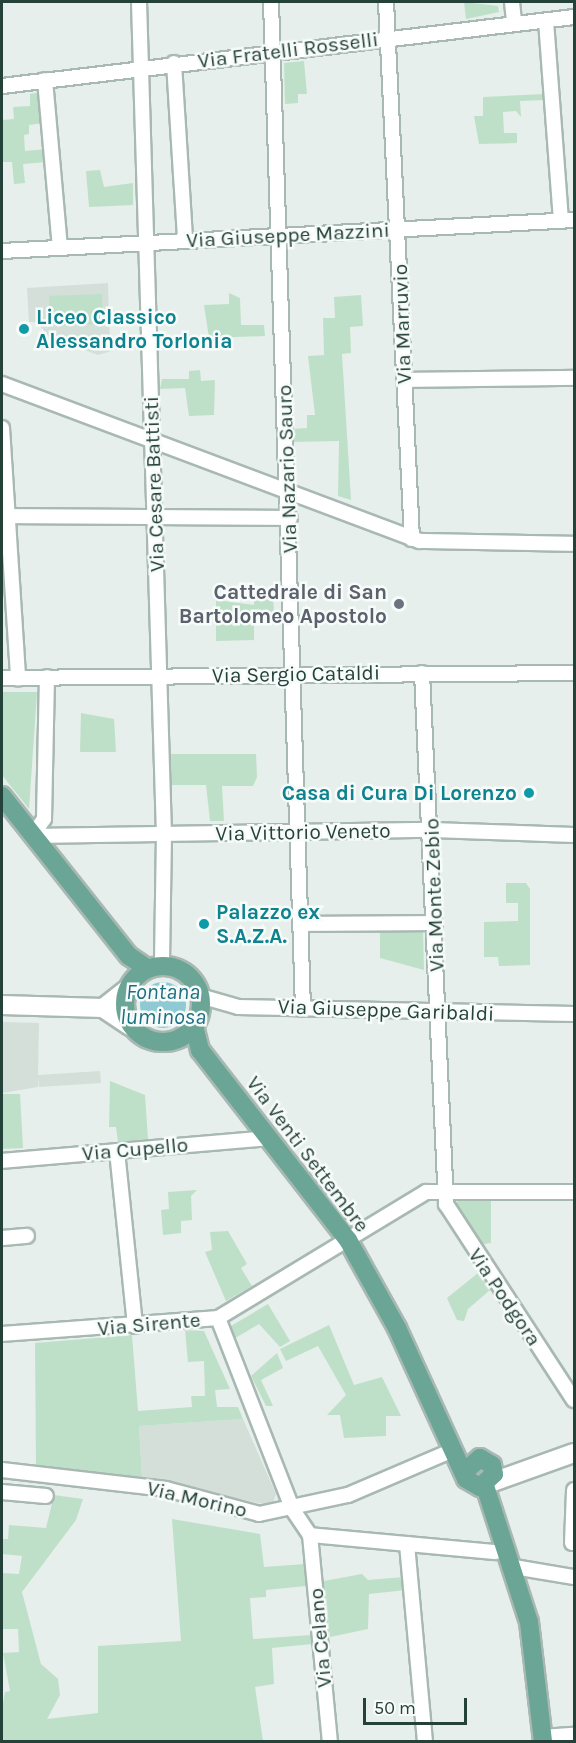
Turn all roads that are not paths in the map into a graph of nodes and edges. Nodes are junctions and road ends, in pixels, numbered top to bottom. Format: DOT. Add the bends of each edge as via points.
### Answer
graph roads {
  1 [pos="139,2"];
  2 [pos="271,2"];
  3 [pos="386,2"];
  4 [pos="513,2"];
  5 [pos="574,17"];
  6 [pos="513,21"];
  7 [pos="546,21"];
  8 [pos="388,39"];
  9 [pos="271,51"];
  10 [pos="174,63"];
  11 [pos="142,67"];
  12 [pos="45,80"];
  13 [pos="2,86"];
  14 [pos="568,220"];
  15 [pos="398,230"];
  16 [pos="278,233"];
  17 [pos="185,240"];
  18 [pos="147,242"];
  19 [pos="60,247"];
  20 [pos="2,251"];
  21 [pos="574,378"];
  22 [pos="405,380"];
  23 [pos="2,384"];
  24 [pos="2,428"];
  25 [pos="153,443"];
  26 [pos="288,492"];
  27 [pos="5,516"];
  28 [pos="154,517"];
  29 [pos="290,518"];
  30 [pos="412,539"];
  31 [pos="574,544"];
  32 [pos="294,672"];
  33 [pos="422,673"];
  34 [pos="574,673"];
  35 [pos="47,677"];
  36 [pos="158,677"];
  37 [pos="2,678"];
  38 [pos="18,678"];
  39 [pos="2,796"];
  40 [pos="432,831"];
  41 [pos="298,833"];
  42 [pos="164,834"];
  43 [pos="574,835"];
  44 [pos="32,836"];
  45 [pos="435,923"];
  46 [pos="302,924"];
  47 [pos="143,976"];
  48 [pos="200,996"];
  49 [pos="2,1005"];
  50 [pos="103,1008"];
  51 [pos="303,1008"];
  52 [pos="439,1014"];
  53 [pos="574,1014"];
  54 [pos="130,1026"];
  55 [pos="194,1026"];
  56 [pos="174,1041"];
  57 [pos="200,1050"];
  58 [pos="269,1138"];
  59 [pos="117,1151"];
  60 [pos="2,1161"];
  61 [pos="445,1190"];
  62 [pos="574,1192"];
  63 [pos="27,1236"];
  64 [pos="2,1238"];
  65 [pos="348,1240"];
  66 [pos="218,1318"];
  67 [pos="135,1326"];
  68 [pos="2,1335"];
  69 [pos="574,1400"];
  70 [pos="453,1450"];
  71 [pos="574,1453"];
  72 [pos="2,1470"];
  73 [pos="479,1475"];
  74 [pos="574,1490"];
  75 [pos="2,1492"];
  76 [pos="46,1496"];
  77 [pos="293,1510"];
  78 [pos="310,1535"];
  79 [pos="572,1543"];
  80 [pos="406,1544"];
  81 [pos="495,1552"];
  82 [pos="514,1567"];
  83 [pos="574,1577"];
  84 [pos="521,1595"];
  85 [pos="574,1734"];
  86 [pos="542,1739"];
  87 [pos="330,1742"];
  88 [pos="425,1742"];
  1 -- 11 [label="street, Via Cesare Battisti"];
  2 -- 9 [label="street, Via Nazario Sauro"];
  3 -- 8 [label="street, Via Marruvio"];
  4 -- 6 [label="street"];
  5 -- 7 [label="street, Via Fratelli Rosselli"];
  6 -- 7 [label="street, Via Fratelli Rosselli"];
  6 -- 8 [label="street, Via Fratelli Rosselli"];
  7 -- 14 [label="street"];
  8 -- 9 [label="street, Via Fratelli Rosselli"];
  8 -- 15 [label="street, Via Marruvio"];
  9 -- 10 [label="street, Via Fratelli Rosselli"];
  9 -- 16 [label="street, Via Nazario Sauro"];
  10 -- 11 [label="street, Via Fratelli Rosselli"];
  10 -- 17 [label="street"];
  11 -- 12 [label="street, Via Fratelli Rosselli"];
  11 -- 18 [label="street, Via Cesare Battisti"];
  12 -- 13 [label="street, Via Fratelli Rosselli"];
  12 -- 19 [label="street"];
  14 -- 15 [label="street, Via Giuseppe Mazzini"];
  15 -- 16 [label="street, Via Giuseppe Mazzini"];
  15 -- 22 [label="street, Via Marruvio"];
  16 -- 17 [label="street, Via Giuseppe Mazzini"];
  16 -- 26 [label="street, Via Nazario Sauro"];
  17 -- 18 [label="street, Via Giuseppe Mazzini"];
  18 -- 19 [label="street, Via Giuseppe Mazzini"];
  18 -- 25 [label="street, Via Cesare Battisti"];
  19 -- 20 [label="street, Via Giuseppe Mazzini"];
  21 -- 22 [label="street"];
  22 -- 30 [label="street, Via Marruvio"];
  23 -- 25 [label="street"];
  24 -- 27 [label="street"];
  25 -- 26 [label="street"];
  25 -- 28 [label="street, Via Cesare Battisti"];
  26 -- 29 [label="street, Via Nazario Sauro"];
  26 -- 30 [label="street"];
  27 -- 28 [label="street"];
  27 -- 38 [label="street"];
  28 -- 29 [label="street"];
  28 -- 36 [label="street, Via Cesare Battisti"];
  29 -- 32 [label="street, Via Nazario Sauro"];
  30 -- 31 [label="street"];
  32 -- 33 [label="street, Via Sergio Cataldi"];
  32 -- 36 [label="street, Via Sergio Cataldi"];
  32 -- 41 [label="street, Via Nazario Sauro"];
  33 -- 34 [label="street, Via Sergio Cataldi"];
  33 -- 40 [label="street, Via Monte Zebio"];
  35 -- 36 [label="street, Via Sergio Cataldi"];
  35 -- 38 [label="street, Via Sergio Cataldi"];
  35 -- 44 [label="street" via="44,819"];
  36 -- 42 [label="street, Via Cesare Battisti"];
  37 -- 38 [label="street, Via Sergio Cataldi"];
  39 -- 44 [label="main road"];
  40 -- 41 [label="street, Via Vittorio Veneto"];
  40 -- 43 [label="street, Via Vittorio Veneto"];
  40 -- 45 [label="street, Via Monte Zebio"];
  41 -- 42 [label="street, Via Vittorio Veneto"];
  41 -- 46 [label="street, Via Nazario Sauro"];
  42 -- 44 [label="street, Via Vittorio Veneto"];
  42 -- 47 [label="street, Via Cesare Battisti"];
  44 -- 47 [label="main road"];
  45 -- 46 [label="street"];
  45 -- 52 [label="street, Via Monte Zebio"];
  46 -- 51 [label="street, Via Nazario Sauro"];
  47 -- 48 [label="main road" via="186,974"];
  47 -- 50 [label="street"];
  47 -- 54 [label="main road"];
  48 -- 51 [label="street, Via Giuseppe Garibaldi" via="238,1007"];
  48 -- 55 [label="main road"];
  49 -- 50 [label="street"];
  50 -- 54 [label="street"];
  51 -- 52 [label="street, Via Giuseppe Garibaldi"];
  52 -- 53 [label="street, Via Giuseppe Garibaldi"];
  52 -- 61 [label="street, Via Monte Zebio"];
  54 -- 56 [label="main road" via="150,1041"];
  55 -- 56 [label="main road"];
  55 -- 57 [label="main road, Via Venti Settembre"];
  56 -- 57 [label="main road"];
  57 -- 58 [label="main road, Via Venti Settembre"];
  58 -- 59 [label="street, Via Cupello"];
  58 -- 65 [label="main road, Via Venti Settembre"];
  59 -- 60 [label="street, Via Cupello"];
  59 -- 67 [label="street"];
  61 -- 62 [label="street, Via Sirente"];
  61 -- 65 [label="street, Via Sirente" via="426,1192"];
  61 -- 69 [label="street, Via Podgora" via="446,1204 479,1260"];
  63 -- 64 [label="street"];
  65 -- 66 [label="street, Via Sirente"];
  65 -- 70 [label="main road, Via Venti Settembre" via="397,1328"];
  66 -- 67 [label="street, Via Sirente"];
  66 -- 77 [label="street"];
  67 -- 68 [label="street, Via Sirente"];
  70 -- 73 [label="main road"];
  70 -- 77 [label="street, Via Morino" via="358,1491"];
  71 -- 73 [label="street" via="520,1475"];
  72 -- 77 [label="street, Via Morino" via="166,1489 260,1515"];
  73 -- 81 [label="main road"];
  73 -- 82 [label="main road" via="490,1515"];
  74 -- 79 [label="street"];
  75 -- 76 [label="street"];
  77 -- 78 [label="street"];
  78 -- 80 [label="street"];
  78 -- 87 [label="street, Via Celano"];
  80 -- 81 [label="street"];
  80 -- 88 [label="street"];
  81 -- 84 [label="main road"];
  82 -- 83 [label="street"];
  82 -- 84 [label="main road"];
  84 -- 86 [label="main road" via="533,1646"];
  85 -- 86 [label="street"];
}
